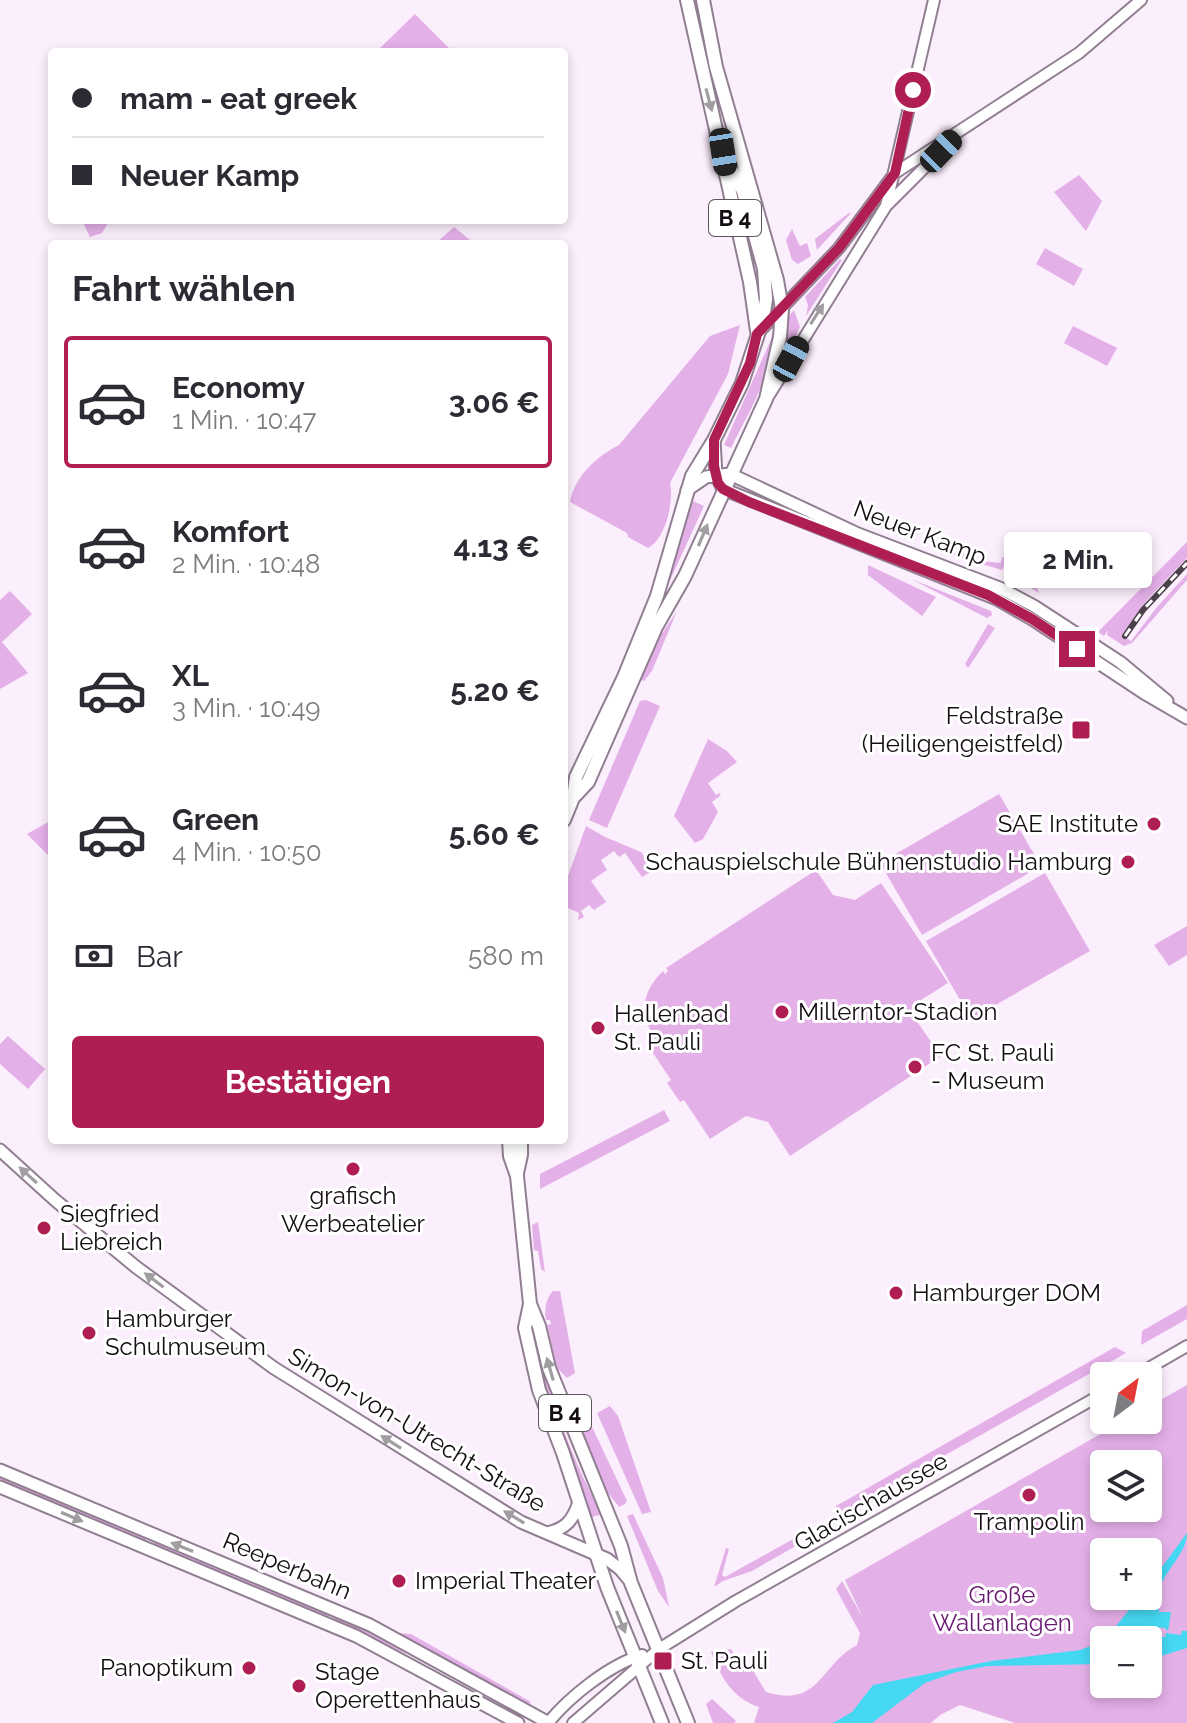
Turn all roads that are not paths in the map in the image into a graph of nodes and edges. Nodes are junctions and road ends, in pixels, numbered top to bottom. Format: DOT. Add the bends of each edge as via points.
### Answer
graph roads {
  1 [pos="687,0"];
  2 [pos="703,0"];
  3 [pos="934,0"];
  4 [pos="1141,0"];
  5 [pos="960,131"];
  6 [pos="895,173"];
  7 [pos="886,206"];
  8 [pos="782,309"];
  9 [pos="757,334"];
  10 [pos="766,399"];
  11 [pos="714,440"];
  12 [pos="730,474"];
  13 [pos="716,475"];
  14 [pos="723,489"];
  15 [pos="687,490"];
  16 [pos="1187,718"];
  17 [pos="573,798"];
  18 [pos="568,810"];
  19 [pos="509,1144"];
  20 [pos="521,1144"];
  21 [pos="0,1150"];
  22 [pos="517,1176"];
  23 [pos="530,1304"];
  24 [pos="1187,1346"];
  25 [pos="1159,1362"];
  26 [pos="1090,1401"];
  27 [pos="0,1470"];
  28 [pos="0,1487"];
  29 [pos="579,1502"];
  30 [pos="547,1533"];
  31 [pos="595,1553"];
  32 [pos="631,1583"];
  33 [pos="659,1649"];
  34 [pos="637,1662"];
  35 [pos="518,1723"];
  36 [pos="548,1723"];
  37 [pos="573,1723"];
  38 [pos="662,1723"];
  39 [pos="688,1723"];
  1 -- 9 [label="main road, B 4, one-way" via="752,290"];
  2 -- 8 [label="main road, B 4" via="716,67"];
  3 -- 6 [label="street"];
  4 -- 5 [label="street" via="1079,53"];
  5 -- 6 [label="street"];
  5 -- 7 [label="street"];
  6 -- 7 [label="street"];
  6 -- 8 [label="street" via="844,241"];
  10 -- 7 [label="street, one-way"];
  8 -- 9 [label="street"];
  8 -- 10 [label="main road, B 4"];
  9 -- 11 [label="main road, B 4" via="746,373"];
  10 -- 12 [label="main road, B 4"];
  11 -- 13 [label="main road"];
  11 -- 15 [label="main road, B 4"];
  12 -- 13 [label="main road"];
  12 -- 14 [label="main road, B 4"];
  12 -- 16 [label="main road, Neuer Kamp" via="858,534 1012,594 1129,669"];
  13 -- 14 [label="main road"];
  13 -- 15 [label="main road"];
  14 -- 16 [label="main road, Neuer Kamp" via="997,599"];
  17 -- 14 [label="main road, B 4, one-way" via="588,782"];
  15 -- 17 [label="main road, B 4" via="667,565 630,664 576,777"];
  17 -- 18 [label="main road, B 4"];
  19 -- 22 [label="main road, B 4"];
  20 -- 22 [label="main road, B 4"];
  30 -- 21 [label="main road, Simon-von-Utrecht-Straße, one-way" via="521,1522 270,1365 136,1267"];
  22 -- 23 [label="main road, B 4"];
  23 -- 29 [label="main road, B 4" via="525,1328 533,1368"];
  32 -- 23 [label="main road, B 4, one-way" via="557,1391"];
  24 -- 25 [label="street"];
  26 -- 33 [label="street, Glacischaussee"];
  36 -- 27 [label="main road, Reeperbahn, one-way" via="370,1625"];
  28 -- 35 [label="main road, Reeperbahn, one-way" via="339,1628"];
  29 -- 30 [label="main road" via="571,1522"];
  29 -- 31 [label="main road, B 4"];
  30 -- 31 [label="main road, Simon-von-Utrecht-Straße"];
  31 -- 32 [label="main road, Simon-von-Utrecht-Straße"];
  31 -- 34 [label="main road, B 4, one-way"];
  32 -- 33 [label="main road, B 4"];
  33 -- 34 [label="street, Glacischaussee"];
  33 -- 39 [label="main road, B 4"];
  34 -- 36 [label="street" via="612,1668"];
  34 -- 37 [label="street"];
  34 -- 38 [label="main road, B 4"];
}
